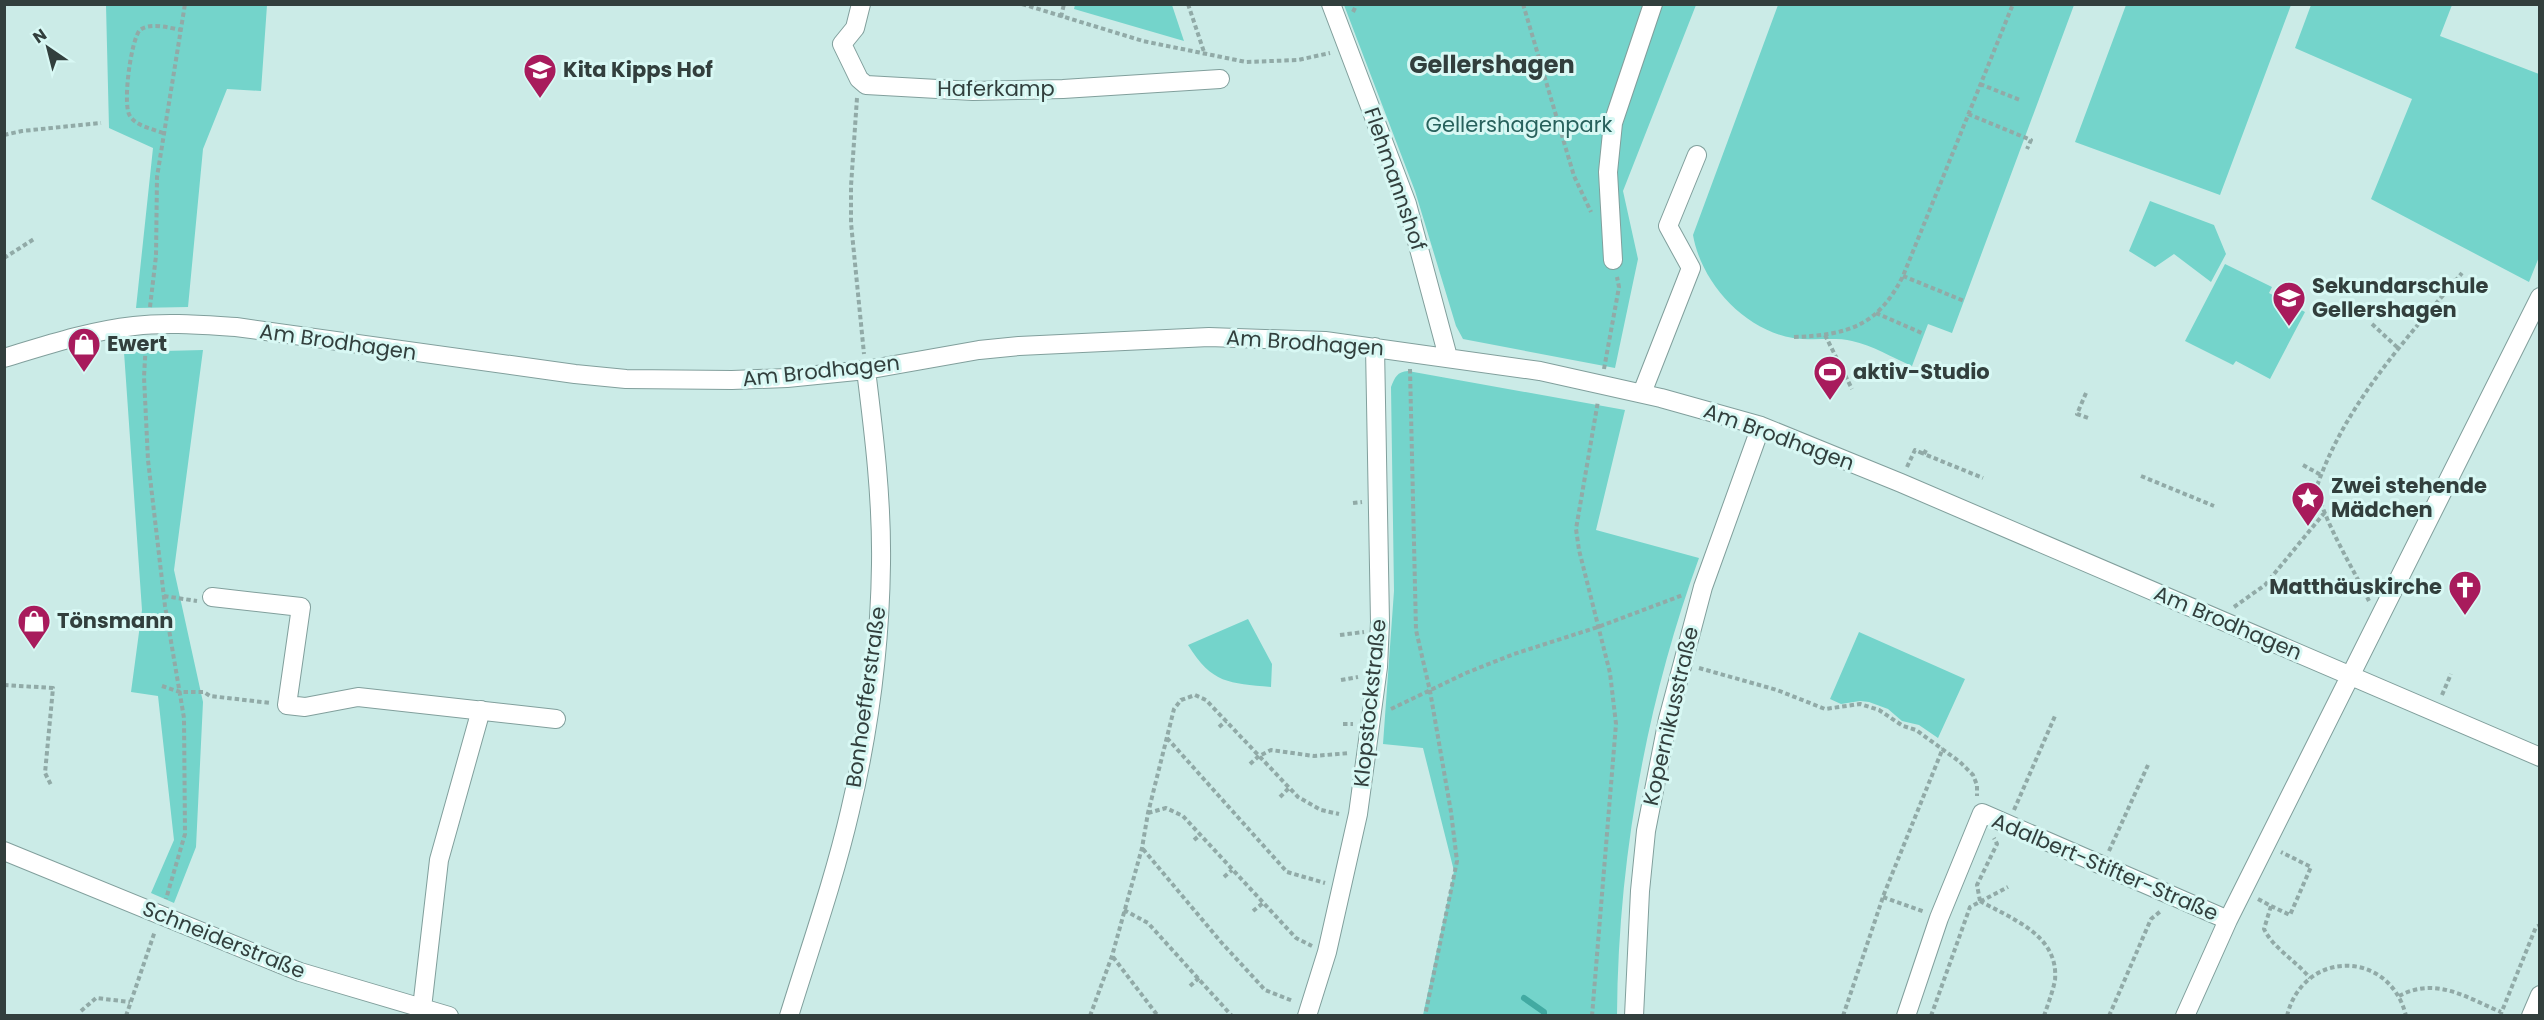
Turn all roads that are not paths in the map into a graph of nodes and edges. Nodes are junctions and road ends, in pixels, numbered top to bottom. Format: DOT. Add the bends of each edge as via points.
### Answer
graph roads {
  1 [pos="861,4"];
  2 [pos="1331,4"];
  3 [pos="1653,4"];
  4 [pos="1220,80"];
  5 [pos="1697,154"];
  6 [pos="1613,260"];
  7 [pos="2540,297"];
  8 [pos="1375,347"];
  9 [pos="1448,357"];
  10 [pos="4,358"];
  11 [pos="866,370"];
  12 [pos="1642,393"];
  13 [pos="1761,426"];
  14 [pos="212,597"];
  15 [pos="2352,675"];
  16 [pos="481,710"];
  17 [pos="556,719"];
  18 [pos="2540,758"];
  19 [pos="4,851"];
  20 [pos="2228,920"];
  21 [pos="2540,995"];
  22 [pos="422,1008"];
  23 [pos="1309,1011"];
  24 [pos="449,1016"];
  25 [pos="789,1016"];
  26 [pos="1634,1016"];
  27 [pos="1906,1016"];
  28 [pos="2184,1016"];
  29 [pos="2531,1016"];
  1 -- 4 [label="street, Haferkamp" via="855,28 842,44 859,79 866,85 973,91"];
  2 -- 9 [label="street, Flehmannshof" via="1407,204"];
  3 -- 6 [label="street" via="1613,123 1608,172"];
  5 -- 12 [label="street" via="1668,225 1691,268"];
  7 -- 15 [label="street"];
  8 -- 9 [label="street, Am Brodhagen"];
  8 -- 11 [label="street, Am Brodhagen" via="1259,337 1150,338 979,350"];
  8 -- 23 [label="street, Klopstockstraße" via="1380,622 1372,717 1358,814 1327,952"];
  9 -- 12 [label="street, Am Brodhagen"];
  10 -- 11 [label="street, Am Brodhagen" via="96,332 148,325 199,325 626,379 787,378"];
  11 -- 25 [label="street, Bonhoefferstraße" via="879,474 881,564 871,691 850,810"];
  12 -- 13 [label="street, Am Brodhagen"];
  13 -- 15 [label="street, Am Brodhagen"];
  13 -- 26 [label="street, Kopernikusstraße" via="1703,588 1668,718 1646,831"];
  14 -- 16 [label="street" via="301,607 287,705 305,707 358,697"];
  15 -- 18 [label="street, Am Brodhagen"];
  15 -- 20 [label="street"];
  16 -- 17 [label="street"];
  16 -- 22 [label="street" via="439,860"];
  19 -- 22 [label="street, Schneiderstraße" via="300,972"];
  20 -- 27 [label="street, Adalbert-Stifter-Straße" via="1983,813 1939,918"];
  20 -- 28 [label="street"];
  21 -- 29 [label="street"];
  22 -- 24 [label="street, Schneiderstraße"];
}
